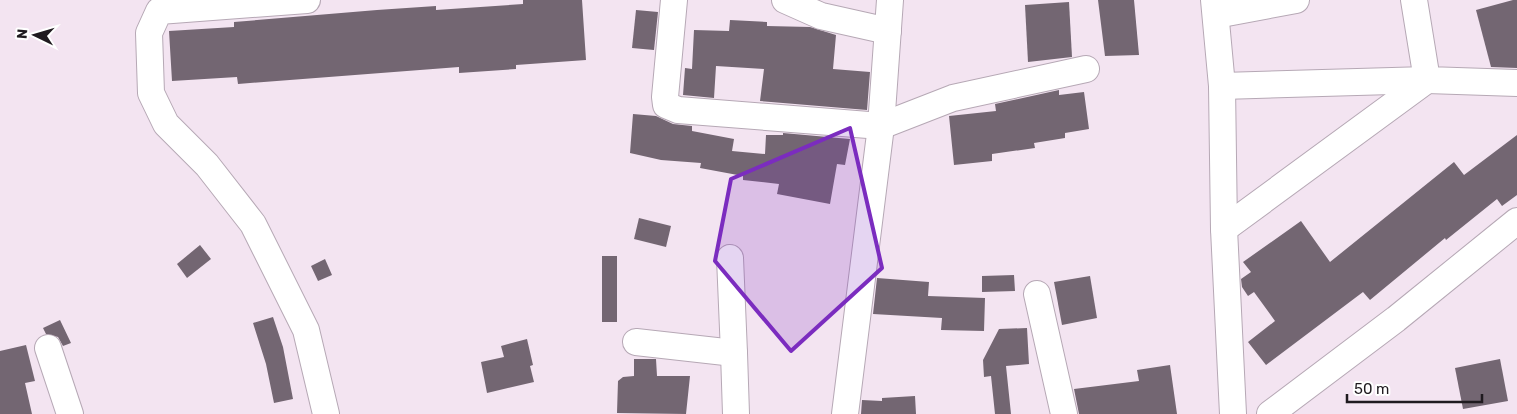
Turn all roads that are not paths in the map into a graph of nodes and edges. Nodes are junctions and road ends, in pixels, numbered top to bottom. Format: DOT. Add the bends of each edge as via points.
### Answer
graph roads {
  1 [pos="307,0"];
  2 [pos="674,0"];
  3 [pos="785,0"];
  4 [pos="890,0"];
  5 [pos="1296,0"];
  6 [pos="1414,0"];
  7 [pos="1215,7"];
  8 [pos="888,31"];
  9 [pos="1086,69"];
  10 [pos="1427,80"];
  11 [pos="1517,83"];
  12 [pos="1222,86"];
  13 [pos="881,126"];
  14 [pos="1517,221"];
  15 [pos="1224,229"];
  16 [pos="730,258"];
  17 [pos="1038,294"];
  18 [pos="636,342"];
  19 [pos="48,348"];
  20 [pos="734,353"];
  21 [pos="70,414"];
  22 [pos="326,414"];
  23 [pos="736,414"];
  24 [pos="845,414"];
  25 [pos="1064,414"];
  26 [pos="1233,414"];
  27 [pos="1270,414"];
  1 -- 22 [label="street" via="159,11 149,33 151,93 166,124 207,165 253,224 306,330"];
  2 -- 13 [label="street" via="666,105 678,110"];
  3 -- 8 [label="street" via="821,16"];
  4 -- 8 [label="street"];
  5 -- 7 [label="street"];
  6 -- 10 [label="street"];
  7 -- 12 [label="street"];
  8 -- 13 [label="street"];
  9 -- 13 [label="street" via="953,98"];
  10 -- 11 [label="street"];
  10 -- 12 [label="street"];
  10 -- 15 [label="street"];
  12 -- 15 [label="street"];
  13 -- 24 [label="street"];
  14 -- 27 [label="street"];
  15 -- 26 [label="street"];
  16 -- 20 [label="street"];
  17 -- 25 [label="street"];
  18 -- 20 [label="street"];
  19 -- 21 [label="street"];
  20 -- 23 [label="street"];
}
